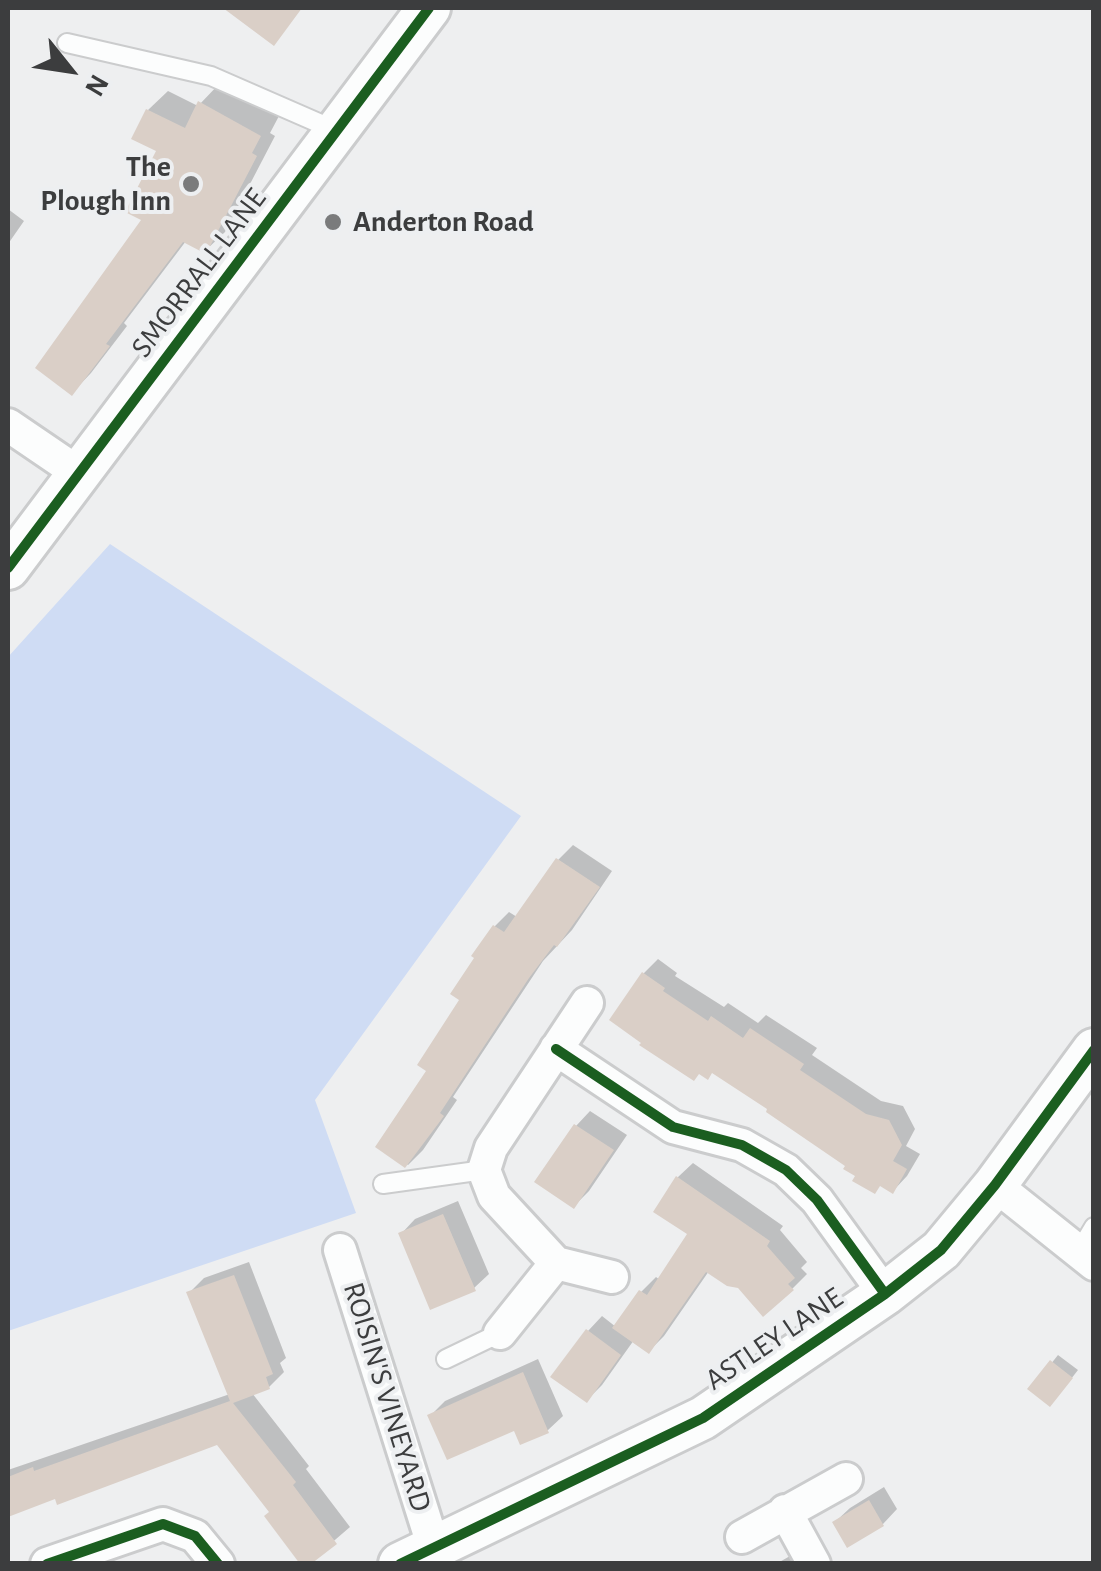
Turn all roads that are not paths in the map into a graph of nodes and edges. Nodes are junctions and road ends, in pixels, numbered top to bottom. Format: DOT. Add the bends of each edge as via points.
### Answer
graph roads {
  1 [pos="429,8"];
  2 [pos="68,43"];
  3 [pos="336,131"];
  4 [pos="8,426"];
  5 [pos="80,474"];
  6 [pos="8,568"];
  7 [pos="588,1003"];
  8 [pos="556,1049"];
  9 [pos="1094,1050"];
  10 [pos="484,1170"];
  11 [pos="383,1184"];
  12 [pos="995,1185"];
  13 [pos="1089,1248"];
  14 [pos="340,1250"];
  15 [pos="556,1263"];
  16 [pos="612,1277"];
  17 [pos="885,1294"];
  18 [pos="500,1333"];
  19 [pos="446,1359"];
  20 [pos="846,1479"];
  21 [pos="786,1512"];
  22 [pos="742,1537"];
  23 [pos="416,1554"];
  24 [pos="47,1564"];
  25 [pos="218,1564"];
  26 [pos="814,1564"];
  1 -- 3 [label="street, SMORRALL LANE"];
  2 -- 3 [label="lane" via="211,76"];
  3 -- 5 [label="street, SMORRALL LANE"];
  4 -- 5 [label="street"];
  5 -- 6 [label="street, SMORRALL LANE"];
  7 -- 8 [label="street"];
  8 -- 10 [label="street" via="491,1148"];
  8 -- 17 [label="street" via="673,1127 742,1144 786,1170"];
  9 -- 12 [label="street, ASTLEY LANE"];
  10 -- 11 [label="lane"];
  10 -- 15 [label="street" via="494,1196"];
  12 -- 13 [label="street"];
  12 -- 17 [label="street, ASTLEY LANE" via="941,1250"];
  14 -- 23 [label="street, ROISIN'S VINEYARD"];
  15 -- 16 [label="street"];
  15 -- 18 [label="street"];
  17 -- 23 [label="street, ASTLEY LANE" via="703,1418"];
  18 -- 19 [label="lane"];
  20 -- 21 [label="street"];
  21 -- 22 [label="street"];
  21 -- 26 [label="street"];
  24 -- 25 [label="street" via="163,1524 196,1536"];
}
